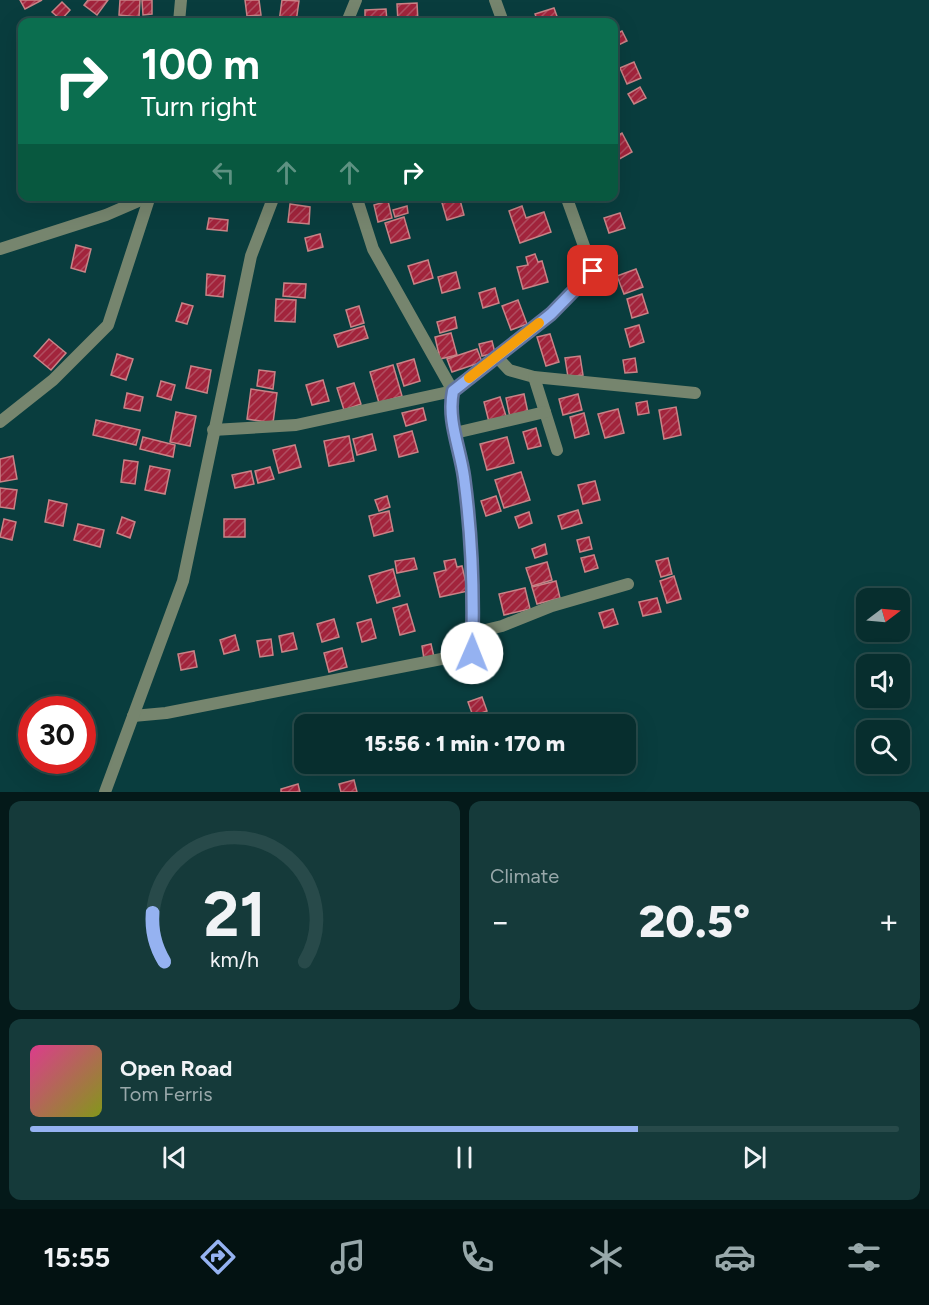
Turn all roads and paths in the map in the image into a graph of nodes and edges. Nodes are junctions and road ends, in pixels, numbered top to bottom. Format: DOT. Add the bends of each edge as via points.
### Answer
graph roads {
  1 [pos="181,0"];
  2 [pos="356,0"];
  3 [pos="495,0"];
  4 [pos="179,18"];
  5 [pos="349,18"];
  6 [pos="502,18"];
  7 [pos="138,201"];
  8 [pos="148,201"];
  9 [pos="271,201"];
  10 [pos="358,201"];
  11 [pos="568,201"];
  12 [pos="0,249"];
  13 [pos="496,356"];
  14 [pos="534,377"];
  15 [pos="453,391"];
  16 [pos="695,393"];
  17 [pos="545,412"];
  18 [pos="0,422"];
  19 [pos="213,430"];
  20 [pos="455,433"];
  21 [pos="557,450"];
  22 [pos="628,584"];
  23 [pos="473,633"];
  24 [pos="133,716"];
  25 [pos="105,792"];
  1 -- 4 [label="street"];
  2 -- 5 [label="street"];
  3 -- 6 [label="street"];
  7 -- 12 [label="street"];
  8 -- 18 [label="street" via="108,326 53,380"];
  9 -- 19 [label="street" via="251,256"];
  10 -- 15 [label="street" via="373,249"];
  11 -- 13 [label="street" via="593,271 551,314"];
  13 -- 14 [label="street" via="509,370"];
  13 -- 15 [label="street"];
  14 -- 16 [label="street"];
  14 -- 17 [label="street"];
  15 -- 19 [label="street" via="296,425"];
  15 -- 20 [label="street" via="450,407"];
  17 -- 20 [label="street"];
  17 -- 21 [label="street"];
  19 -- 24 [label="street" via="183,581"];
  20 -- 23 [label="street" via="464,475 474,568"];
  22 -- 23 [label="street"];
  23 -- 24 [label="street" via="472,653 166,713"];
  24 -- 25 [label="street"];
}
